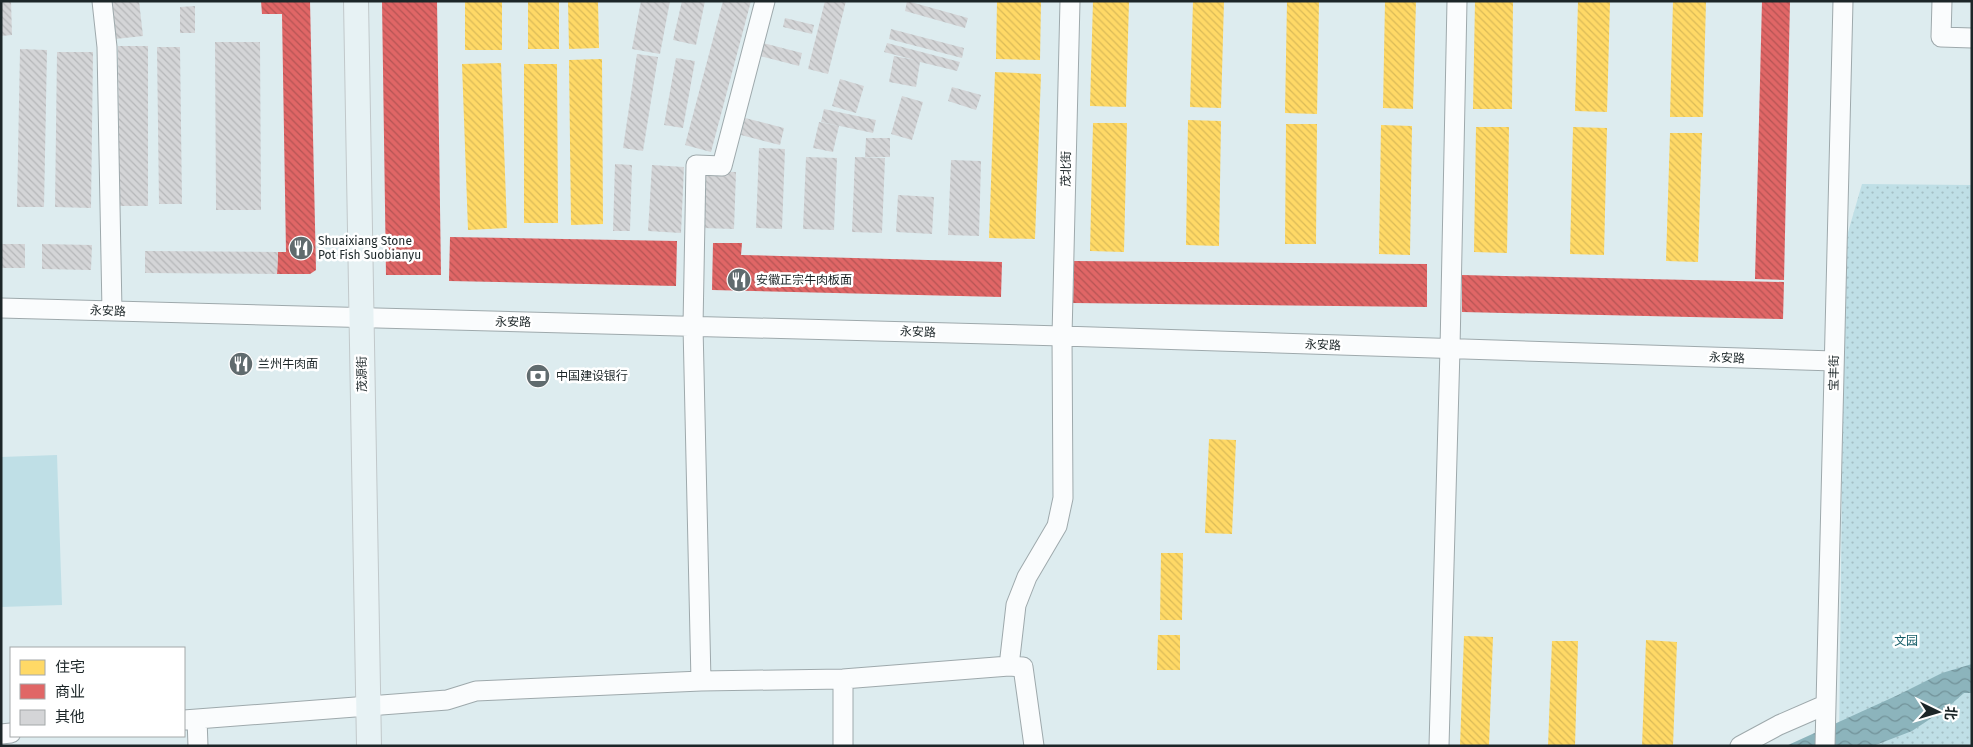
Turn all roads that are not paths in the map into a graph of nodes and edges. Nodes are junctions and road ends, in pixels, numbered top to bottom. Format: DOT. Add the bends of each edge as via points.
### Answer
graph roads {
  1 [pos="102,1"];
  2 [pos="356,1"];
  3 [pos="765,1"];
  4 [pos="1070,1"];
  5 [pos="1457,1"];
  6 [pos="1843,1"];
  7 [pos="1942,1"];
  8 [pos="1972,38"];
  9 [pos="1,308"];
  10 [pos="112,311"];
  11 [pos="361,318"];
  12 [pos="693,326"];
  13 [pos="1062,336"];
  14 [pos="1450,349"];
  15 [pos="1834,361"];
  16 [pos="1009,666"];
  17 [pos="843,679"];
  18 [pos="701,680"];
  19 [pos="1825,705"];
  20 [pos="367,706"];
  21 [pos="190,719"];
  22 [pos="198,746"];
  23 [pos="369,746"];
  24 [pos="843,746"];
  25 [pos="1034,746"];
  26 [pos="1438,746"];
  27 [pos="1740,746"];
  28 [pos="1825,746"];
  1 -- 10 [label="street" via="107,47"];
  2 -- 11 [label="main road, 茂源街"];
  3 -- 12 [label="street" via="722,166 696,165"];
  4 -- 13 [label="street, 茂北街"];
  5 -- 14 [label="street"];
  6 -- 15 [label="street, 宝丰街"];
  7 -- 8 [label="street" via="1940,37"];
  9 -- 10 [label="street, 永安路"];
  10 -- 11 [label="street, 永安路"];
  11 -- 12 [label="street, 永安路"];
  11 -- 20 [label="main road, 茂源街"];
  12 -- 13 [label="street, 永安路"];
  12 -- 18 [label="street"];
  13 -- 14 [label="street, 永安路"];
  13 -- 16 [label="street, 茂北街" via="1063,498 1057,526 1027,577 1016,605"];
  14 -- 15 [label="street, 永安路"];
  14 -- 26 [label="street"];
  15 -- 19 [label="street, 宝丰街"];
  16 -- 17 [label="street"];
  16 -- 25 [label="street" via="1023,668"];
  17 -- 18 [label="street"];
  17 -- 24 [label="street"];
  18 -- 20 [label="street" via="476,691 447,700"];
  19 -- 27 [label="street"];
  19 -- 28 [label="street, 宝丰街"];
  20 -- 21 [label="street"];
  20 -- 23 [label="main road, 茂源街"];
  21 -- 22 [label="street"];
}
